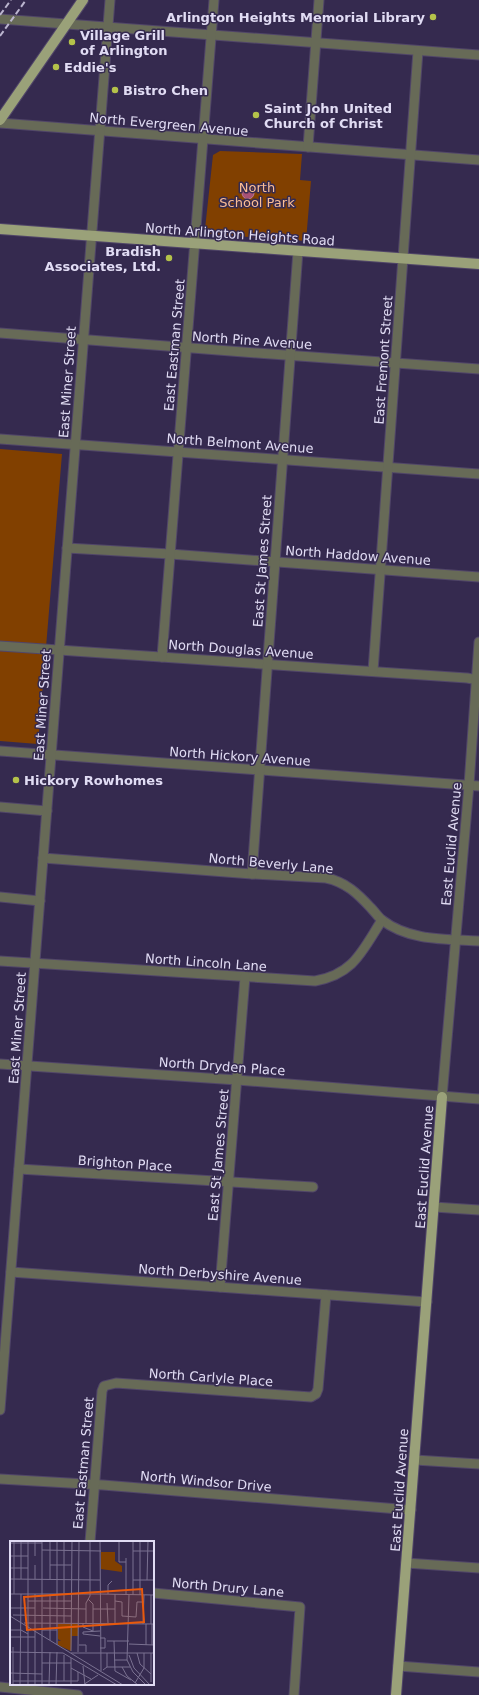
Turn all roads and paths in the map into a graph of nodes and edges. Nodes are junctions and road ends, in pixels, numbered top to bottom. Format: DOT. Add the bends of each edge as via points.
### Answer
graph roads {
  1 [pos="83,0"];
  2 [pos="110,0"];
  3 [pos="214,0"];
  4 [pos="319,0"];
  5 [pos="0,19"];
  6 [pos="66,24"];
  7 [pos="108,27"];
  8 [pos="211,35"];
  9 [pos="316,43"];
  10 [pos="418,51"];
  11 [pos="479,55"];
  12 [pos="0,120"];
  13 [pos="0,124"];
  14 [pos="100,131"];
  15 [pos="203,140"];
  16 [pos="308,147"];
  17 [pos="411,156"];
  18 [pos="479,160"];
  19 [pos="0,229"];
  20 [pos="92,236"];
  21 [pos="195,243"];
  22 [pos="298,251"];
  23 [pos="403,258"];
  24 [pos="479,264"];
  25 [pos="0,333"];
  26 [pos="83,340"];
  27 [pos="186,349"];
  28 [pos="290,355"];
  29 [pos="395,363"];
  30 [pos="479,369"];
  31 [pos="0,438"];
  32 [pos="75,444"];
  33 [pos="178,451"];
  34 [pos="283,458"];
  35 [pos="388,468"];
  36 [pos="479,474"];
  37 [pos="67,548"];
  38 [pos="170,554"];
  39 [pos="275,562"];
  40 [pos="380,571"];
  41 [pos="479,577"];
  42 [pos="479,642"];
  43 [pos="0,646"];
  44 [pos="59,650"];
  45 [pos="162,657"];
  46 [pos="268,664"];
  47 [pos="373,671"];
  48 [pos="478,680"];
  49 [pos="0,751"];
  50 [pos="51,755"];
  51 [pos="260,771"];
  52 [pos="469,785"];
  53 [pos="479,786"];
  54 [pos="0,807"];
  55 [pos="47,811"];
  56 [pos="43,858"];
  57 [pos="252,874"];
  58 [pos="0,897"];
  59 [pos="40,901"];
  60 [pos="382,920"];
  61 [pos="456,940"];
  62 [pos="479,941"];
  63 [pos="0,961"];
  64 [pos="35,964"];
  65 [pos="245,977"];
  66 [pos="0,1064"];
  67 [pos="27,1066"];
  68 [pos="237,1080"];
  69 [pos="442,1097"];
  70 [pos="479,1100"];
  71 [pos="19,1169"];
  72 [pos="229,1182"];
  73 [pos="313,1187"];
  74 [pos="434,1208"];
  75 [pos="479,1210"];
  76 [pos="11,1272"];
  77 [pos="220,1287"];
  78 [pos="326,1296"];
  79 [pos="427,1302"];
  80 [pos="104,1386"];
  81 [pos="0,1410"];
  82 [pos="415,1460"];
  83 [pos="479,1464"];
  84 [pos="0,1479"];
  85 [pos="95,1485"];
  86 [pos="411,1510"];
  87 [pos="90,1541"];
  88 [pos="406,1563"];
  89 [pos="479,1568"];
  90 [pos="154,1593"];
  91 [pos="398,1666"];
  92 [pos="479,1672"];
  93 [pos="0,1687"];
  94 [pos="77,1695"];
  95 [pos="294,1695"];
  96 [pos="396,1695"];
  1 -- 6 [label="main road"];
  2 -- 7 [label="street, East Miner Street"];
  3 -- 8 [label="street, East Eastman Street"];
  4 -- 9 [label="street"];
  5 -- 6 [label="street"];
  6 -- 7 [label="street"];
  6 -- 12 [label="main road"];
  7 -- 8 [label="street"];
  7 -- 14 [label="street, East Miner Street"];
  8 -- 9 [label="street"];
  8 -- 15 [label="street, East Eastman Street"];
  9 -- 10 [label="street"];
  9 -- 16 [label="street"];
  10 -- 11 [label="street"];
  10 -- 17 [label="street, East Fremont Street"];
  13 -- 14 [label="street, North Evergreen Avenue"];
  14 -- 15 [label="street, North Evergreen Avenue"];
  14 -- 20 [label="street, East Miner Street"];
  15 -- 16 [label="street, North Evergreen Avenue"];
  15 -- 21 [label="street, East Eastman Street"];
  16 -- 17 [label="street, North Evergreen Avenue"];
  17 -- 18 [label="street, North Evergreen Avenue"];
  17 -- 23 [label="street, East Fremont Street"];
  19 -- 20 [label="main road, North Arlington Heights Road"];
  20 -- 21 [label="main road, North Arlington Heights Road"];
  20 -- 26 [label="street, East Miner Street"];
  21 -- 22 [label="main road, North Arlington Heights Road"];
  21 -- 27 [label="street, East Eastman Street"];
  22 -- 23 [label="main road, North Arlington Heights Road"];
  22 -- 28 [label="street, East St James Street"];
  23 -- 24 [label="main road, North Arlington Heights Road"];
  23 -- 29 [label="street, East Fremont Street"];
  25 -- 26 [label="street, North Pine Avenue"];
  26 -- 27 [label="street, North Pine Avenue"];
  26 -- 32 [label="street, East Miner Street"];
  27 -- 28 [label="street, North Pine Avenue"];
  27 -- 33 [label="street, East Eastman Street"];
  28 -- 29 [label="street, North Pine Avenue"];
  28 -- 34 [label="street, East St James Street"];
  29 -- 30 [label="street, North Pine Avenue"];
  29 -- 35 [label="street, East Fremont Street"];
  31 -- 32 [label="street, North Belmont Avenue"];
  32 -- 33 [label="street, North Belmont Avenue"];
  32 -- 37 [label="street, East Miner Street"];
  33 -- 34 [label="street, North Belmont Avenue"];
  33 -- 38 [label="street, East Eastman Street"];
  34 -- 35 [label="street, North Belmont Avenue"];
  34 -- 39 [label="street, East St James Street"];
  35 -- 36 [label="street, North Belmont Avenue"];
  35 -- 40 [label="street, East Fremont Street"];
  37 -- 38 [label="street, North Haddow Avenue"];
  37 -- 44 [label="street, East Miner Street"];
  38 -- 39 [label="street, North Haddow Avenue"];
  38 -- 45 [label="street, East Eastman Street"];
  39 -- 40 [label="street, North Haddow Avenue"];
  39 -- 46 [label="street, East St James Street"];
  40 -- 41 [label="street, North Haddow Avenue"];
  40 -- 47 [label="street, East Fremont Street"];
  42 -- 48 [label="street, East Euclid Avenue"];
  43 -- 44 [label="street, North Douglas Avenue"];
  44 -- 45 [label="street, North Douglas Avenue"];
  44 -- 50 [label="street, East Miner Street"];
  45 -- 46 [label="street, North Douglas Avenue"];
  46 -- 47 [label="street, North Douglas Avenue"];
  46 -- 51 [label="street, East St James Street"];
  47 -- 48 [label="street, North Douglas Avenue"];
  48 -- 52 [label="street, East Euclid Avenue"];
  49 -- 50 [label="street, North Hickory Avenue"];
  50 -- 51 [label="street, North Hickory Avenue"];
  50 -- 55 [label="street, East Miner Street"];
  51 -- 52 [label="street, North Hickory Avenue"];
  51 -- 57 [label="street, East St James Street"];
  52 -- 53 [label="street, North Hickory Avenue"];
  52 -- 61 [label="street, East Euclid Avenue"];
  54 -- 55 [label="street"];
  55 -- 56 [label="street, East Miner Street"];
  56 -- 57 [label="street, North Beverly Lane"];
  56 -- 59 [label="street, East Miner Street"];
  57 -- 60 [label="street, North Beverly Lane" via="336,880 358,894"];
  58 -- 59 [label="street"];
  59 -- 64 [label="street, East Miner Street"];
  60 -- 61 [label="street, North Beverly Lane" via="422,938"];
  60 -- 65 [label="street, North Lincoln Lane" via="344,972 326,979 304,982"];
  61 -- 62 [label="street, North Beverly Lane"];
  61 -- 69 [label="street, East Euclid Avenue"];
  63 -- 64 [label="street, North Lincoln Lane"];
  64 -- 65 [label="street, North Lincoln Lane"];
  64 -- 67 [label="street, East Miner Street"];
  65 -- 68 [label="street, East St James Street"];
  66 -- 67 [label="street, North Dryden Place"];
  67 -- 68 [label="street, North Dryden Place"];
  67 -- 71 [label="street, East Miner Street"];
  68 -- 69 [label="street, North Dryden Place"];
  68 -- 72 [label="street, East St James Street"];
  69 -- 70 [label="street, North Dryden Place"];
  69 -- 74 [label="main road, East Euclid Avenue"];
  71 -- 72 [label="street, Brighton Place"];
  71 -- 76 [label="street, East Miner Street"];
  72 -- 73 [label="street, Brighton Place"];
  72 -- 77 [label="street, East St James Street"];
  74 -- 75 [label="street"];
  74 -- 79 [label="main road, East Euclid Avenue"];
  76 -- 77 [label="street, North Derbyshire Avenue"];
  76 -- 81 [label="street, East Miner Street"];
  77 -- 78 [label="street, North Derbyshire Avenue"];
  78 -- 79 [label="street, North Derbyshire Avenue"];
  78 -- 80 [label="street, North Carlyle Place" via="319,1383 316,1394 310,1397 116,1383"];
  79 -- 82 [label="main road, East Euclid Avenue"];
  80 -- 85 [label="street, East Eastman Street"];
  82 -- 83 [label="street"];
  82 -- 86 [label="main road, East Euclid Avenue"];
  84 -- 85 [label="street, North Windsor Drive"];
  85 -- 86 [label="street, North Windsor Drive"];
  85 -- 87 [label="street, East Eastman Street"];
  86 -- 88 [label="main road, East Euclid Avenue"];
  88 -- 89 [label="street"];
  88 -- 91 [label="main road, East Euclid Avenue"];
  90 -- 95 [label="street, North Drury Lane" via="300,1607"];
  91 -- 92 [label="street"];
  91 -- 96 [label="main road, East Euclid Avenue"];
  93 -- 94 [label="street"];
}
